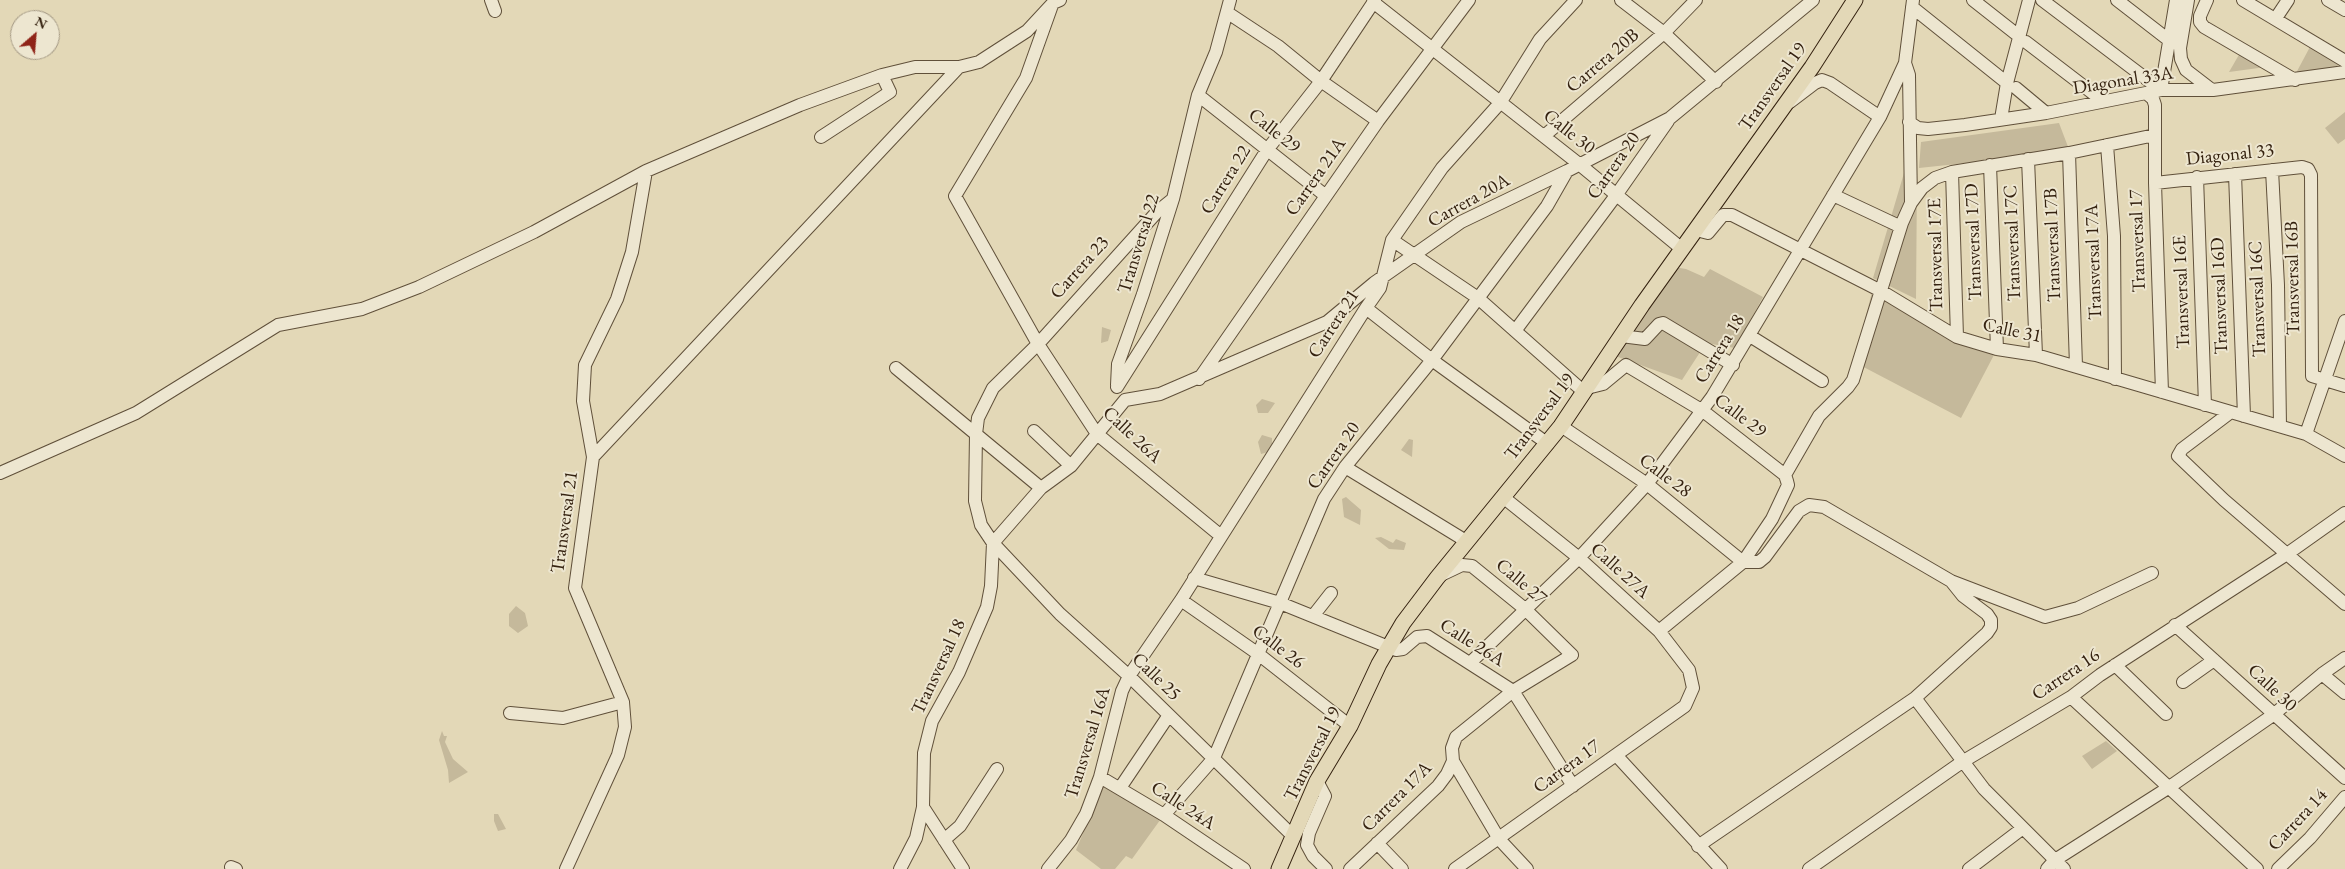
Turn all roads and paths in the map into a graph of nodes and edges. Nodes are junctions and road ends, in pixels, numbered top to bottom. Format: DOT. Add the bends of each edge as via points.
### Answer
graph roads {
  1 [pos="1230,0"];
  2 [pos="1469,0"];
  3 [pos="1576,0"];
  4 [pos="1621,0"];
  5 [pos="1696,0"];
  6 [pos="1855,0"];
  7 [pos="1973,0"];
  8 [pos="2029,0"];
  9 [pos="2042,0"];
  10 [pos="2116,0"];
  11 [pos="2176,0"];
  12 [pos="2188,0"];
  13 [pos="2207,0"];
  14 [pos="2243,0"];
  15 [pos="2288,0"];
  16 [pos="2328,0"];
  17 [pos="1057,1"];
  18 [pos="1374,1"];
  19 [pos="1804,2"];
  20 [pos="1912,3"];
  21 [pos="2345,10"];
  22 [pos="1228,13"];
  23 [pos="2276,18"];
  24 [pos="1664,34"];
  25 [pos="2023,40"];
  26 [pos="2170,41"];
  27 [pos="1431,49"];
  28 [pos="2345,61"];
  29 [pos="1905,64"];
  30 [pos="959,67"];
  31 [pos="2345,72"];
  32 [pos="882,75"];
  33 [pos="2295,80"];
  34 [pos="1321,81"];
  35 [pos="1716,82"];
  36 [pos="2012,85"];
  37 [pos="2161,90"];
  38 [pos="2213,90"];
  39 [pos="2146,93"];
  40 [pos="1198,95"];
  41 [pos="2103,101"];
  42 [pos="1500,103"];
  43 [pos="1783,108"];
  44 [pos="2046,113"];
  45 [pos="1880,117"];
  46 [pos="1670,118"];
  47 [pos="2001,119"];
  48 [pos="1378,121"];
  49 [pos="1909,122"];
  50 [pos="2155,135"];
  51 [pos="1544,136"];
  52 [pos="821,138"];
  53 [pos="2107,145"];
  54 [pos="1267,150"];
  55 [pos="2069,153"];
  56 [pos="2028,160"];
  57 [pos="1579,164"];
  58 [pos="1990,165"];
  59 [pos="2308,169"];
  60 [pos="2272,170"];
  61 [pos="646,171"];
  62 [pos="1566,171"];
  63 [pos="1952,172"];
  64 [pos="2235,174"];
  65 [pos="2196,177"];
  66 [pos="2155,183"];
  67 [pos="1617,194"];
  68 [pos="1833,195"];
  69 [pos="1326,196"];
  70 [pos="1173,199"];
  71 [pos="1911,203"];
  72 [pos="1900,224"];
  73 [pos="1696,230"];
  74 [pos="1392,240"];
  75 [pos="1682,249"];
  76 [pos="1801,250"];
  77 [pos="1414,255"];
  78 [pos="1383,277"];
  79 [pos="1881,291"];
  80 [pos="1478,298"];
  81 [pos="1366,308"];
  82 [pos="2345,321"];
  83 [pos="1515,331"];
  84 [pos="1621,336"];
  85 [pos="1750,336"];
  86 [pos="1957,337"];
  87 [pos="1038,344"];
  88 [pos="1997,349"];
  89 [pos="2036,355"];
  90 [pos="1432,360"];
  91 [pos="1732,365"];
  92 [pos="2076,366"];
  93 [pos="896,368"];
  94 [pos="1199,379"];
  95 [pos="2114,379"];
  96 [pos="2325,379"];
  97 [pos="1822,381"];
  98 [pos="2345,386"];
  99 [pos="1117,387"];
  100 [pos="1586,390"];
  101 [pos="2162,392"];
  102 [pos="1124,400"];
  103 [pos="2205,405"];
  104 [pos="1703,411"];
  105 [pos="2231,412"];
  106 [pos="2244,416"];
  107 [pos="1562,426"];
  108 [pos="2280,426"];
  109 [pos="1034,431"];
  110 [pos="976,434"];
  111 [pos="1097,434"];
  112 [pos="2306,434"];
  113 [pos="1548,444"];
  114 [pos="2345,456"];
  115 [pos="593,458"];
  116 [pos="1071,466"];
  117 [pos="1345,467"];
  118 [pos="0,473"];
  119 [pos="1786,478"];
  120 [pos="1647,484"];
  121 [pos="1041,488"];
  122 [pos="1503,497"];
  123 [pos="2345,513"];
  124 [pos="1221,536"];
  125 [pos="1466,541"];
  126 [pos="993,543"];
  127 [pos="2287,554"];
  128 [pos="1579,558"];
  129 [pos="1743,562"];
  130 [pos="2152,573"];
  131 [pos="1194,578"];
  132 [pos="1436,578"];
  133 [pos="1951,581"];
  134 [pos="1331,593"];
  135 [pos="1181,600"];
  136 [pos="1280,603"];
  137 [pos="2345,604"];
  138 [pos="1525,609"];
  139 [pos="1314,616"];
  140 [pos="2175,625"];
  141 [pos="1659,631"];
  142 [pos="1388,647"];
  143 [pos="1257,653"];
  144 [pos="1572,655"];
  145 [pos="2345,658"];
  146 [pos="2214,660"];
  147 [pos="1471,662"];
  148 [pos="2115,665"];
  149 [pos="2322,674"];
  150 [pos="1129,676"];
  151 [pos="2183,682"];
  152 [pos="1693,688"];
  153 [pos="1513,691"];
  154 [pos="2345,694"];
  155 [pos="2071,697"];
  156 [pos="1915,698"];
  157 [pos="623,702"];
  158 [pos="510,713"];
  159 [pos="2166,714"];
  160 [pos="1168,715"];
  161 [pos="2273,715"];
  162 [pos="1350,726"];
  163 [pos="1616,755"];
  164 [pos="1214,758"];
  165 [pos="1453,761"];
  166 [pos="1962,762"];
  167 [pos="997,769"];
  168 [pos="1100,776"];
  169 [pos="2345,778"];
  170 [pos="1317,781"];
  171 [pos="1573,786"];
  172 [pos="1120,788"];
  173 [pos="2168,788"];
  174 [pos="2345,797"];
  175 [pos="923,807"];
  176 [pos="1164,815"];
  177 [pos="2023,828"];
  178 [pos="1294,837"];
  179 [pos="1499,839"];
  180 [pos="944,840"];
  181 [pos="1378,843"];
  182 [pos="1698,846"];
  183 [pos="2051,864"];
  184 [pos="566,869"];
  185 [pos="900,869"];
  186 [pos="963,869"];
  187 [pos="1048,869"];
  188 [pos="1244,869"];
  189 [pos="1279,869"];
  190 [pos="1326,869"];
  191 [pos="1350,869"];
  192 [pos="1402,869"];
  193 [pos="1455,869"];
  194 [pos="1527,869"];
  195 [pos="1721,869"];
  196 [pos="1809,869"];
  197 [pos="1969,869"];
  198 [pos="2064,869"];
  199 [pos="2257,869"];
  200 [pos="2278,869"];
  1 -- 22 [label="street"];
  2 -- 27 [label="street, Carrera 21A"];
  3 -- 42 [label="street, Carrera 21" via="1540,39"];
  4 -- 24 [label="street"];
  5 -- 24 [label="street"];
  6 -- 43 [label="main road, Transversal 19"];
  7 -- 25 [label="street"];
  8 -- 25 [label="street"];
  9 -- 37 [label="street"];
  10 -- 26 [label="street"];
  11 -- 26 [label="street"];
  12 -- 38 [label="street" via="2181,60 2186,70"];
  13 -- 33 [label="street" via="2200,22 2204,27"];
  14 -- 23 [label="street"];
  15 -- 23 [label="street"];
  16 -- 21 [label="street"];
  17 -- 30 [label="street" via="1027,31 979,62"];
  17 -- 87 [label="street, Calle 26A" via="1026,78 955,196"];
  18 -- 27 [label="street, Calle 30"];
  18 -- 34 [label="street, Carrera 22"];
  19 -- 35 [label="street, Carrera 20A"];
  20 -- 29 [label="street, Carrera 18"];
  20 -- 36 [label="street"];
  22 -- 34 [label="street" via="1278,46"];
  22 -- 40 [label="street"];
  23 -- 28 [label="street"];
  24 -- 35 [label="street"];
  24 -- 51 [label="street, Carrera 20B"];
  25 -- 36 [label="street"];
  25 -- 41 [label="street"];
  26 -- 37 [label="street"];
  27 -- 42 [label="street, Calle 30"];
  27 -- 48 [label="street, Carrera 21A"];
  29 -- 45 [label="street, Carrera 18"];
  29 -- 49 [label="street" via="1909,75"];
  30 -- 32 [label="street" via="915,67"];
  30 -- 115 [label="street"];
  31 -- 33 [label="street, Diagonal 33A"];
  32 -- 52 [label="street" via="890,92"];
  32 -- 61 [label="street" via="800,105"];
  33 -- 38 [label="street, Diagonal 33A"];
  34 -- 48 [label="street"];
  34 -- 54 [label="street, Carrera 22"];
  35 -- 46 [label="street, Carrera 20A"];
  36 -- 44 [label="street"];
  36 -- 47 [label="street"];
  37 -- 38 [label="street, Diagonal 33A"];
  37 -- 39 [label="street, Diagonal 33A"];
  39 -- 41 [label="street, Diagonal 33A"];
  39 -- 50 [label="street, Transversal 17" via="2155,105"];
  40 -- 54 [label="street, Calle 29"];
  40 -- 70 [label="street, Transversal 22"];
  41 -- 44 [label="street, Diagonal 33A"];
  42 -- 51 [label="street, Calle 30"];
  42 -- 74 [label="street, Carrera 21" via="1442,168"];
  43 -- 45 [label="street" via="1822,80"];
  43 -- 73 [label="main road, Transversal 19"];
  44 -- 47 [label="street, Diagonal 33A"];
  45 -- 68 [label="street, Carrera 18"];
  46 -- 57 [label="street, Carrera 20A"];
  46 -- 67 [label="street, Carrera 20"];
  47 -- 49 [label="street, Diagonal 33A" via="1928,129 1918,128"];
  48 -- 69 [label="street, Carrera 21A"];
  49 -- 71 [label="street"];
  50 -- 53 [label="street"];
  50 -- 66 [label="street, Transversal 17"];
  51 -- 57 [label="street, Calle 30"];
  53 -- 55 [label="street"];
  53 -- 95 [label="street, Transversal 17A" via="2114,236"];
  54 -- 69 [label="street, Calle 29"];
  54 -- 99 [label="street, Carrera 22"];
  55 -- 56 [label="street"];
  55 -- 92 [label="street, Transversal 17B"];
  56 -- 58 [label="street"];
  56 -- 89 [label="street, Transversal 17C"];
  57 -- 62 [label="street, Carrera 20A"];
  57 -- 67 [label="street, Calle 30"];
  58 -- 63 [label="street"];
  58 -- 88 [label="street, Transversal 17D"];
  59 -- 60 [label="street, Diagonal 33"];
  59 -- 96 [label="street, Transversal 16B" via="2311,175 2312,376"];
  60 -- 64 [label="street, Diagonal 33"];
  60 -- 108 [label="street, Transversal 16C"];
  61 -- 115 [label="street, Transversal 21" via="632,252 617,300 585,364 583,400"];
  61 -- 118 [label="street" via="534,232 419,287 362,309 278,325 136,414"];
  62 -- 77 [label="street, Carrera 20A" via="1461,222"];
  62 -- 80 [label="street, Carrera 20" via="1548,206"];
  63 -- 71 [label="street" via="1935,178"];
  63 -- 86 [label="street, Transversal 17E"];
  64 -- 65 [label="street, Diagonal 33"];
  64 -- 106 [label="street, Transversal 16D"];
  65 -- 66 [label="street, Diagonal 33"];
  65 -- 103 [label="street, Transversal 16E"];
  66 -- 101 [label="street, Transversal 17"];
  67 -- 75 [label="street, Calle 30"];
  67 -- 83 [label="street, Carrera 20"];
  68 -- 72 [label="street"];
  68 -- 76 [label="street, Carrera 18"];
  69 -- 94 [label="street, Carrera 21A"];
  70 -- 87 [label="street, Carrera 23" via="1157,212"];
  70 -- 99 [label="street, Transversal 22" via="1118,364"];
  71 -- 72 [label="street"];
  72 -- 79 [label="street"];
  73 -- 75 [label="main road, Transversal 19"];
  73 -- 76 [label="street, Calle 31" via="1708,233 1727,214"];
  74 -- 77 [label="street"];
  74 -- 78 [label="street, Carrera 21"];
  75 -- 84 [label="main road, Transversal 19"];
  76 -- 79 [label="street, Calle 31"];
  76 -- 85 [label="street, Carrera 18"];
  77 -- 78 [label="street, Carrera 20A"];
  77 -- 80 [label="street"];
  78 -- 81 [label="street, Carrera 21" via="1380,288"];
  78 -- 94 [label="street, Carrera 20A" via="1327,322"];
  79 -- 86 [label="street, Calle 31"];
  79 -- 119 [label="street" via="1853,380 1818,416"];
  80 -- 83 [label="street"];
  80 -- 90 [label="street, Carrera 20"];
  81 -- 90 [label="street"];
  81 -- 124 [label="street, Carrera 21"];
  82 -- 96 [label="street"];
  83 -- 100 [label="street"];
  84 -- 91 [label="street" via="1645,339 1663,323"];
  84 -- 100 [label="main road, Transversal 19"];
  85 -- 91 [label="street, Carrera 18"];
  85 -- 97 [label="street"];
  86 -- 88 [label="street, Calle 31"];
  87 -- 110 [label="street, Carrera 23" via="993,388 978,418"];
  87 -- 111 [label="street, Calle 26A"];
  88 -- 89 [label="street, Calle 31"];
  89 -- 92 [label="street, Calle 31"];
  90 -- 113 [label="street"];
  90 -- 117 [label="street, Carrera 20"];
  91 -- 104 [label="street, Carrera 18"];
  92 -- 95 [label="street, Calle 31"];
  93 -- 110 [label="street"];
  94 -- 102 [label="street, Carrera 20A" via="1160,394"];
  95 -- 101 [label="street, Calle 31"];
  96 -- 98 [label="street"];
  96 -- 112 [label="street"];
  99 -- 102 [label="street"];
  100 -- 104 [label="street, Calle 29" via="1603,384 1626,365"];
  100 -- 107 [label="main road, Transversal 19"];
  101 -- 103 [label="street, Calle 31"];
  102 -- 111 [label="street"];
  103 -- 105 [label="street, Calle 31"];
  104 -- 119 [label="street, Calle 29"];
  104 -- 120 [label="street, Carrera 18"];
  105 -- 106 [label="street, Calle 31"];
  105 -- 127 [label="street" via="2178,456"];
  106 -- 108 [label="street, Calle 31"];
  107 -- 113 [label="main road, Transversal 19"];
  107 -- 120 [label="street, Calle 28"];
  108 -- 112 [label="street, Calle 31"];
  109 -- 116 [label="street"];
  110 -- 121 [label="street"];
  110 -- 126 [label="street, Calle 25" via="975,501 981,524"];
  111 -- 116 [label="street"];
  111 -- 124 [label="street, Calle 26A"];
  112 -- 114 [label="street, Calle 31"];
  113 -- 122 [label="main road, Transversal 19"];
  115 -- 157 [label="street, Transversal 21" via="575,588"];
  116 -- 121 [label="street"];
  117 -- 125 [label="street"];
  117 -- 136 [label="street, Carrera 20" via="1324,499"];
  119 -- 129 [label="street" via="1788,486 1772,519"];
  120 -- 128 [label="street, Carrera 18"];
  120 -- 129 [label="street, Calle 28"];
  121 -- 126 [label="street"];
  122 -- 125 [label="main road, Transversal 19"];
  122 -- 128 [label="street, Calle 27A"];
  123 -- 127 [label="street, Carrera 16"];
  124 -- 131 [label="street, Carrera 21"];
  125 -- 132 [label="main road, Transversal 19"];
  126 -- 150 [label="street, Calle 25" via="1060,614"];
  126 -- 175 [label="street, Transversal 18" via="988,607 959,672 932,721 924,753"];
  127 -- 137 [label="street"];
  127 -- 140 [label="street, Carrera 16"];
  128 -- 138 [label="street, Carrera 18"];
  128 -- 141 [label="street, Calle 27A"];
  129 -- 133 [label="street" via="1759,562 1765,557 1799,511 1809,505 1824,508"];
  129 -- 141 [label="street"];
  130 -- 133 [label="street" via="2078,608 2045,617"];
  131 -- 135 [label="street, Carrera 21"];
  131 -- 136 [label="street"];
  132 -- 138 [label="street, Calle 27" via="1462,564 1472,566"];
  132 -- 142 [label="main road, Transversal 19"];
  133 -- 156 [label="street" via="1963,596 1987,614 1991,627"];
  134 -- 139 [label="street"];
  135 -- 143 [label="street, Calle 26"];
  135 -- 150 [label="street, Carrera 21"];
  136 -- 139 [label="street"];
  136 -- 143 [label="street, Carrera 20"];
  138 -- 144 [label="street, Calle 27"];
  138 -- 147 [label="street, Carrera 18"];
  139 -- 142 [label="street"];
  140 -- 146 [label="street, Calle 30"];
  140 -- 148 [label="street, Carrera 16"];
  141 -- 152 [label="street, Calle 27A" via="1689,670"];
  142 -- 147 [label="street, Calle 26A" via="1403,649 1423,635"];
  142 -- 162 [label="main road, Transversal 19"];
  143 -- 162 [label="street, Calle 26"];
  143 -- 164 [label="street, Carrera 20"];
  144 -- 153 [label="street, Carrera 17A"];
  145 -- 149 [label="street"];
  146 -- 151 [label="street"];
  146 -- 161 [label="street, Calle 30"];
  147 -- 153 [label="street, Calle 26A"];
  148 -- 155 [label="street, Carrera 16"];
  148 -- 159 [label="street"];
  149 -- 154 [label="street"];
  149 -- 161 [label="street"];
  150 -- 160 [label="street, Calle 25"];
  150 -- 168 [label="street, Transversal 16A" via="1122,691"];
  152 -- 163 [label="street, Carrera 17" via="1685,706"];
  153 -- 165 [label="street, Carrera 17A" via="1456,737 1452,748"];
  153 -- 171 [label="street, Calle 26A"];
  155 -- 166 [label="street, Carrera 16"];
  155 -- 173 [label="street"];
  156 -- 166 [label="street"];
  156 -- 182 [label="street"];
  157 -- 158 [label="street" via="563,718"];
  157 -- 184 [label="street, Transversal 21" via="625,726 618,755"];
  160 -- 164 [label="street, Calle 25"];
  160 -- 172 [label="street"];
  161 -- 169 [label="street, Calle 30"];
  161 -- 173 [label="street"];
  162 -- 170 [label="main road, Transversal 19"];
  163 -- 171 [label="street, Carrera 17"];
  163 -- 182 [label="street"];
  164 -- 176 [label="street, Carrera 20"];
  164 -- 178 [label="street, Calle 25"];
  165 -- 179 [label="street"];
  165 -- 181 [label="street, Carrera 17A" via="1438,786"];
  166 -- 177 [label="street"];
  166 -- 196 [label="street, Carrera 16"];
  167 -- 180 [label="street" via="960,826"];
  168 -- 172 [label="street, Calle 24A"];
  168 -- 187 [label="street, Transversal 16A" via="1086,814"];
  170 -- 178 [label="main road, Transversal 19"];
  170 -- 190 [label="street" via="1325,796 1307,845"];
  171 -- 179 [label="street, Carrera 17"];
  172 -- 176 [label="street, Calle 24A"];
  173 -- 183 [label="street"];
  173 -- 199 [label="street"];
  174 -- 200 [label="street, Carrera 14"];
  175 -- 180 [label="street"];
  175 -- 185 [label="street, Transversal 18" via="916,838"];
  176 -- 188 [label="street, Calle 24A"];
  177 -- 183 [label="street"];
  177 -- 197 [label="street"];
  178 -- 189 [label="main road, Transversal 19"];
  179 -- 193 [label="street, Carrera 17"];
  179 -- 194 [label="street"];
  180 -- 186 [label="street"];
  181 -- 191 [label="street, Carrera 17A"];
  181 -- 192 [label="street"];
  182 -- 195 [label="street"];
  183 -- 198 [label="street"];
}
